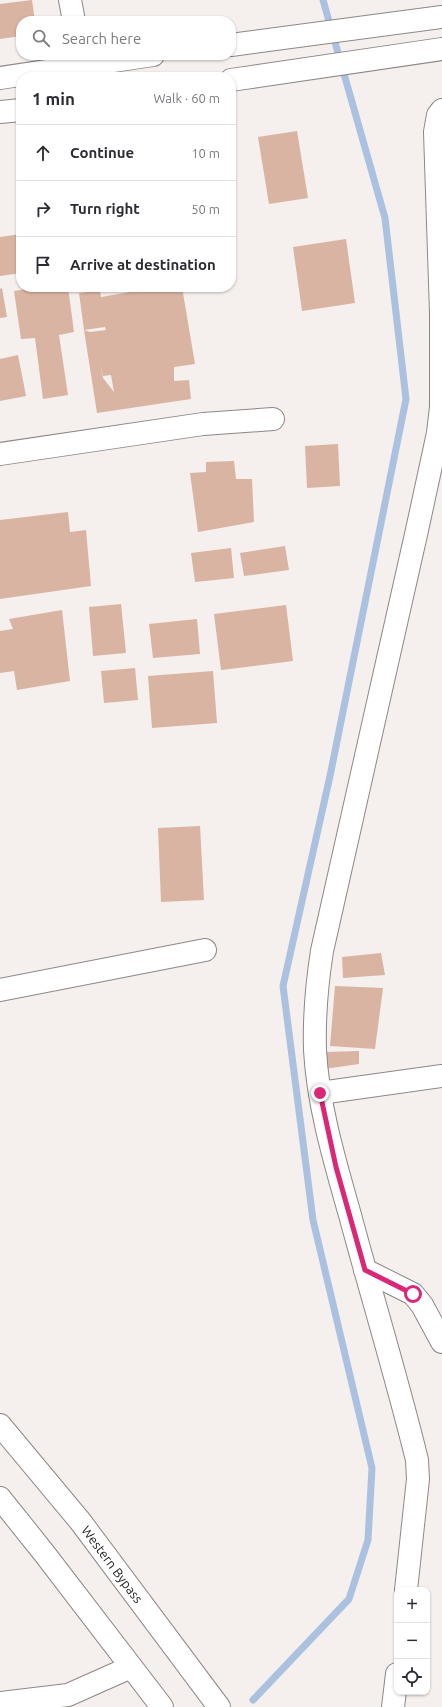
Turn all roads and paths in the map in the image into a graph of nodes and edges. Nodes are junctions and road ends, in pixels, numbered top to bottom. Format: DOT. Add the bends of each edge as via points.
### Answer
graph roads {
  1 [pos="70,0"];
  2 [pos="73,16"];
  3 [pos="442,17"];
  4 [pos="236,44"];
  5 [pos="442,49"];
  6 [pos="120,60"];
  7 [pos="81,66"];
  8 [pos="40,72"];
  9 [pos="16,76"];
  10 [pos="0,78"];
  11 [pos="236,79"];
  12 [pos="16,110"];
  13 [pos="442,110"];
  14 [pos="0,112"];
  15 [pos="273,419"];
  16 [pos="0,454"];
  17 [pos="205,950"];
  18 [pos="0,990"];
  19 [pos="442,1076"];
  20 [pos="320,1093"];
  21 [pos="365,1270"];
  22 [pos="442,1342"];
  23 [pos="0,1425"];
  24 [pos="0,1498"];
  25 [pos="406,1587"];
  26 [pos="131,1667"];
  27 [pos="394,1695"];
  28 [pos="0,1704"];
  29 [pos="162,1707"];
  30 [pos="219,1707"];
  31 [pos="393,1707"];
  1 -- 2 [label="street"];
  3 -- 4 [label="street"];
  5 -- 11 [label="street"];
  6 -- 7 [label="street"];
  7 -- 8 [label="street"];
  9 -- 10 [label="street"];
  12 -- 14 [label="street"];
  13 -- 20 [label="street" via="438,115 435,132 441,313 440,420 416,538 322,951 315,1025"];
  15 -- 16 [label="street" via="203,424"];
  17 -- 18 [label="street"];
  19 -- 20 [label="street"];
  20 -- 21 [label="street" via="336,1167"];
  21 -- 22 [label="street" via="413,1294 422,1305"];
  21 -- 25 [label="street" via="416,1460 418,1479"];
  23 -- 30 [label="street, Western Bypass" via="80,1521"];
  24 -- 26 [label="street"];
  26 -- 28 [label="street" via="68,1694"];
  26 -- 29 [label="street"];
  27 -- 31 [label="street"];
}
